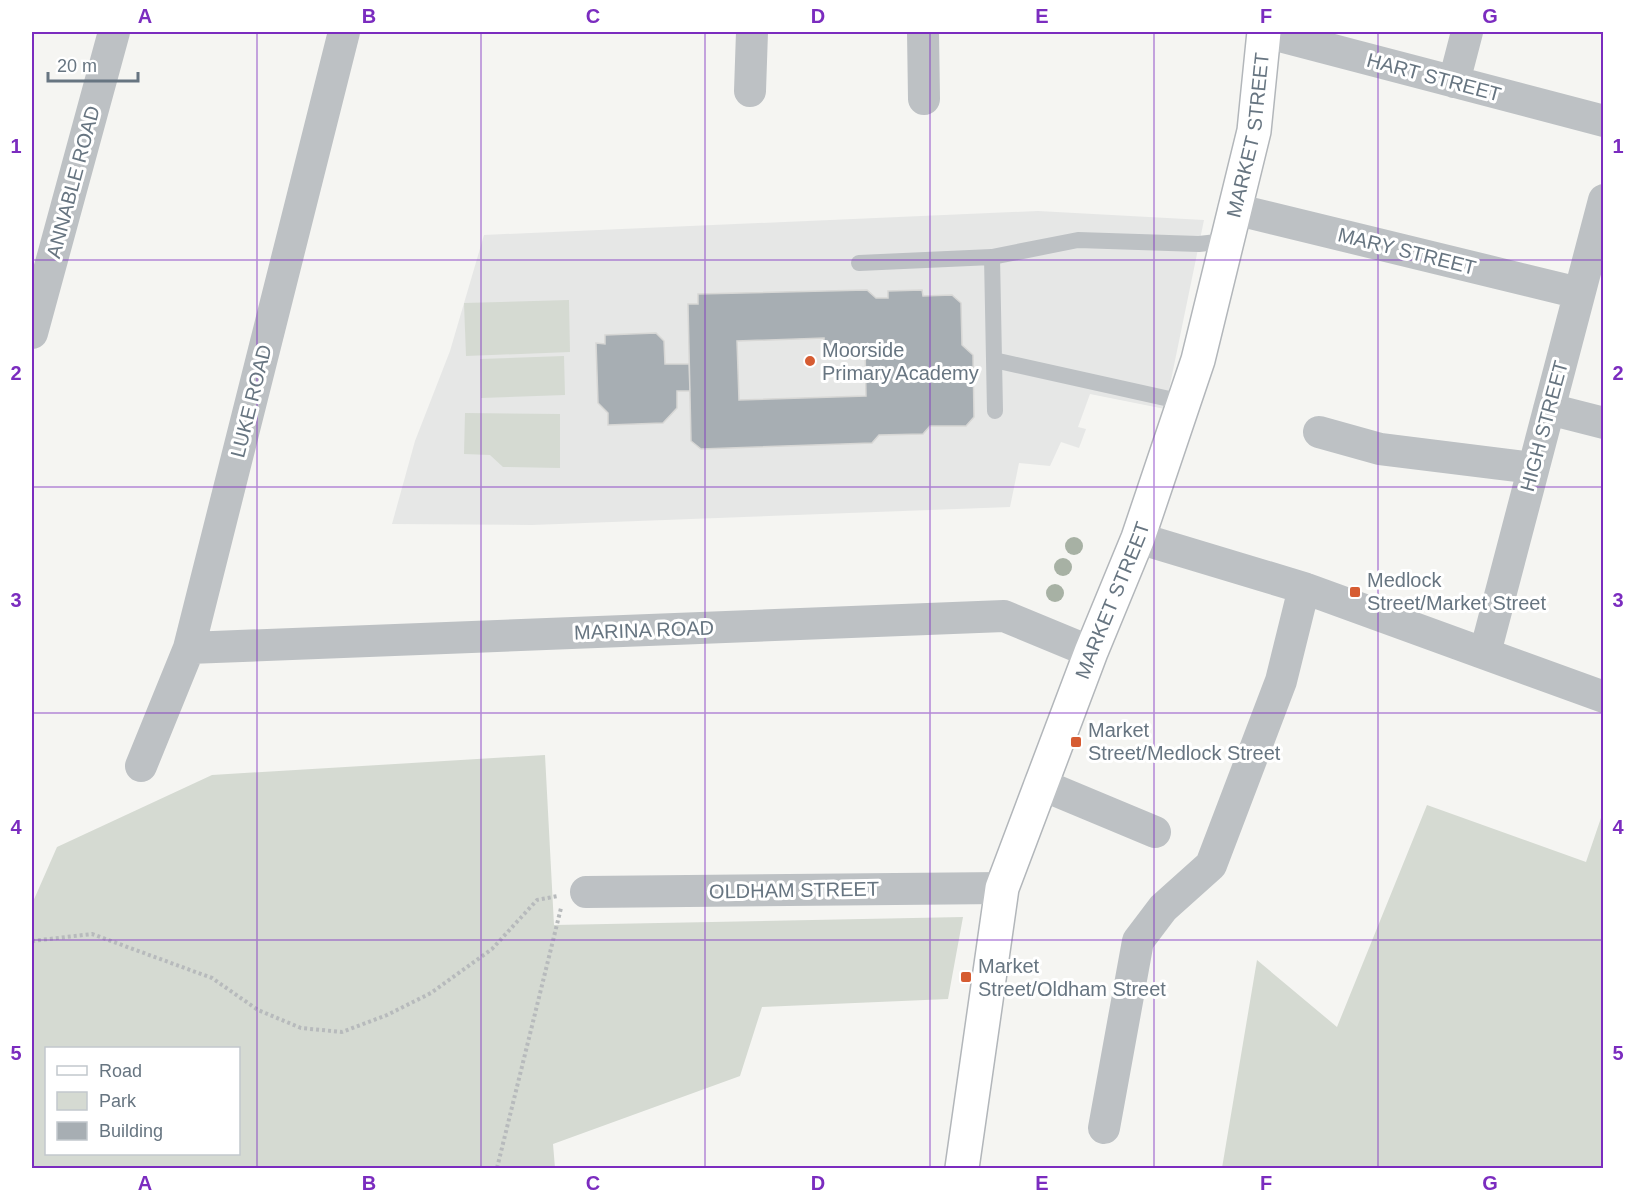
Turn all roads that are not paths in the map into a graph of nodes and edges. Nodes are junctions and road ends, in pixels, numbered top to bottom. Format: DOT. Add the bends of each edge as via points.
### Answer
graph roads {
  1 [pos="114,32"];
  2 [pos="344,32"];
  3 [pos="752,32"];
  4 [pos="924,32"];
  5 [pos="1264,32"];
  6 [pos="1467,32"];
  7 [pos="1454,82"];
  8 [pos="750,91"];
  9 [pos="924,99"];
  10 [pos="1604,121"];
  11 [pos="1604,200"];
  12 [pos="1234,209"];
  13 [pos="1226,241"];
  14 [pos="992,257"];
  15 [pos="859,263"];
  16 [pos="1579,293"];
  17 [pos="33,321"];
  18 [pos="994,360"];
  19 [pos="1183,402"];
  20 [pos="1549,409"];
  21 [pos="995,411"];
  22 [pos="1604,423"];
  23 [pos="1318,432"];
  24 [pos="1533,468"];
  25 [pos="1138,538"];
  26 [pos="1304,588"];
  27 [pos="189,648"];
  28 [pos="1091,652"];
  29 [pos="1485,653"];
  30 [pos="1604,698"];
  31 [pos="141,766"];
  32 [pos="1040,784"];
  33 [pos="1155,832"];
  34 [pos="1002,888"];
  35 [pos="586,892"];
  36 [pos="1104,1128"];
  37 [pos="962,1168"];
  1 -- 17 [label="street, ANNABLE ROAD"];
  2 -- 27 [label="street, LUKE ROAD"];
  3 -- 8 [label="street"];
  4 -- 9 [label="street"];
  5 -- 7 [label="street, HART STREET"];
  5 -- 12 [label="street, MARKET STREET" via="1254,131"];
  6 -- 7 [label="street"];
  7 -- 10 [label="street, HART STREET"];
  11 -- 16 [label="street, HIGH STREET"];
  12 -- 13 [label="street, MARKET STREET"];
  12 -- 16 [label="street, MARY STREET"];
  13 -- 14 [label="lane" via="1199,244 1078,240"];
  13 -- 19 [label="street, MARKET STREET" via="1198,360"];
  14 -- 15 [label="lane"];
  14 -- 18 [label="lane"];
  16 -- 20 [label="street, HIGH STREET"];
  18 -- 19 [label="lane"];
  18 -- 21 [label="lane"];
  19 -- 25 [label="street, MARKET STREET"];
  20 -- 22 [label="street"];
  20 -- 24 [label="street, HIGH STREET"];
  23 -- 24 [label="street" via="1380,449"];
  24 -- 29 [label="street, HIGH STREET"];
  25 -- 26 [label="street"];
  25 -- 28 [label="street, MARKET STREET"];
  26 -- 29 [label="street"];
  26 -- 36 [label="street" via="1281,681 1212,865 1163,908 1138,941"];
  27 -- 28 [label="street, MARINA ROAD" via="1004,616"];
  27 -- 31 [label="street, LUKE ROAD"];
  28 -- 32 [label="street, MARKET STREET"];
  29 -- 30 [label="street"];
  32 -- 33 [label="street"];
  32 -- 34 [label="street, MARKET STREET"];
  34 -- 35 [label="street, OLDHAM STREET"];
  34 -- 37 [label="street, MARKET STREET"];
}
